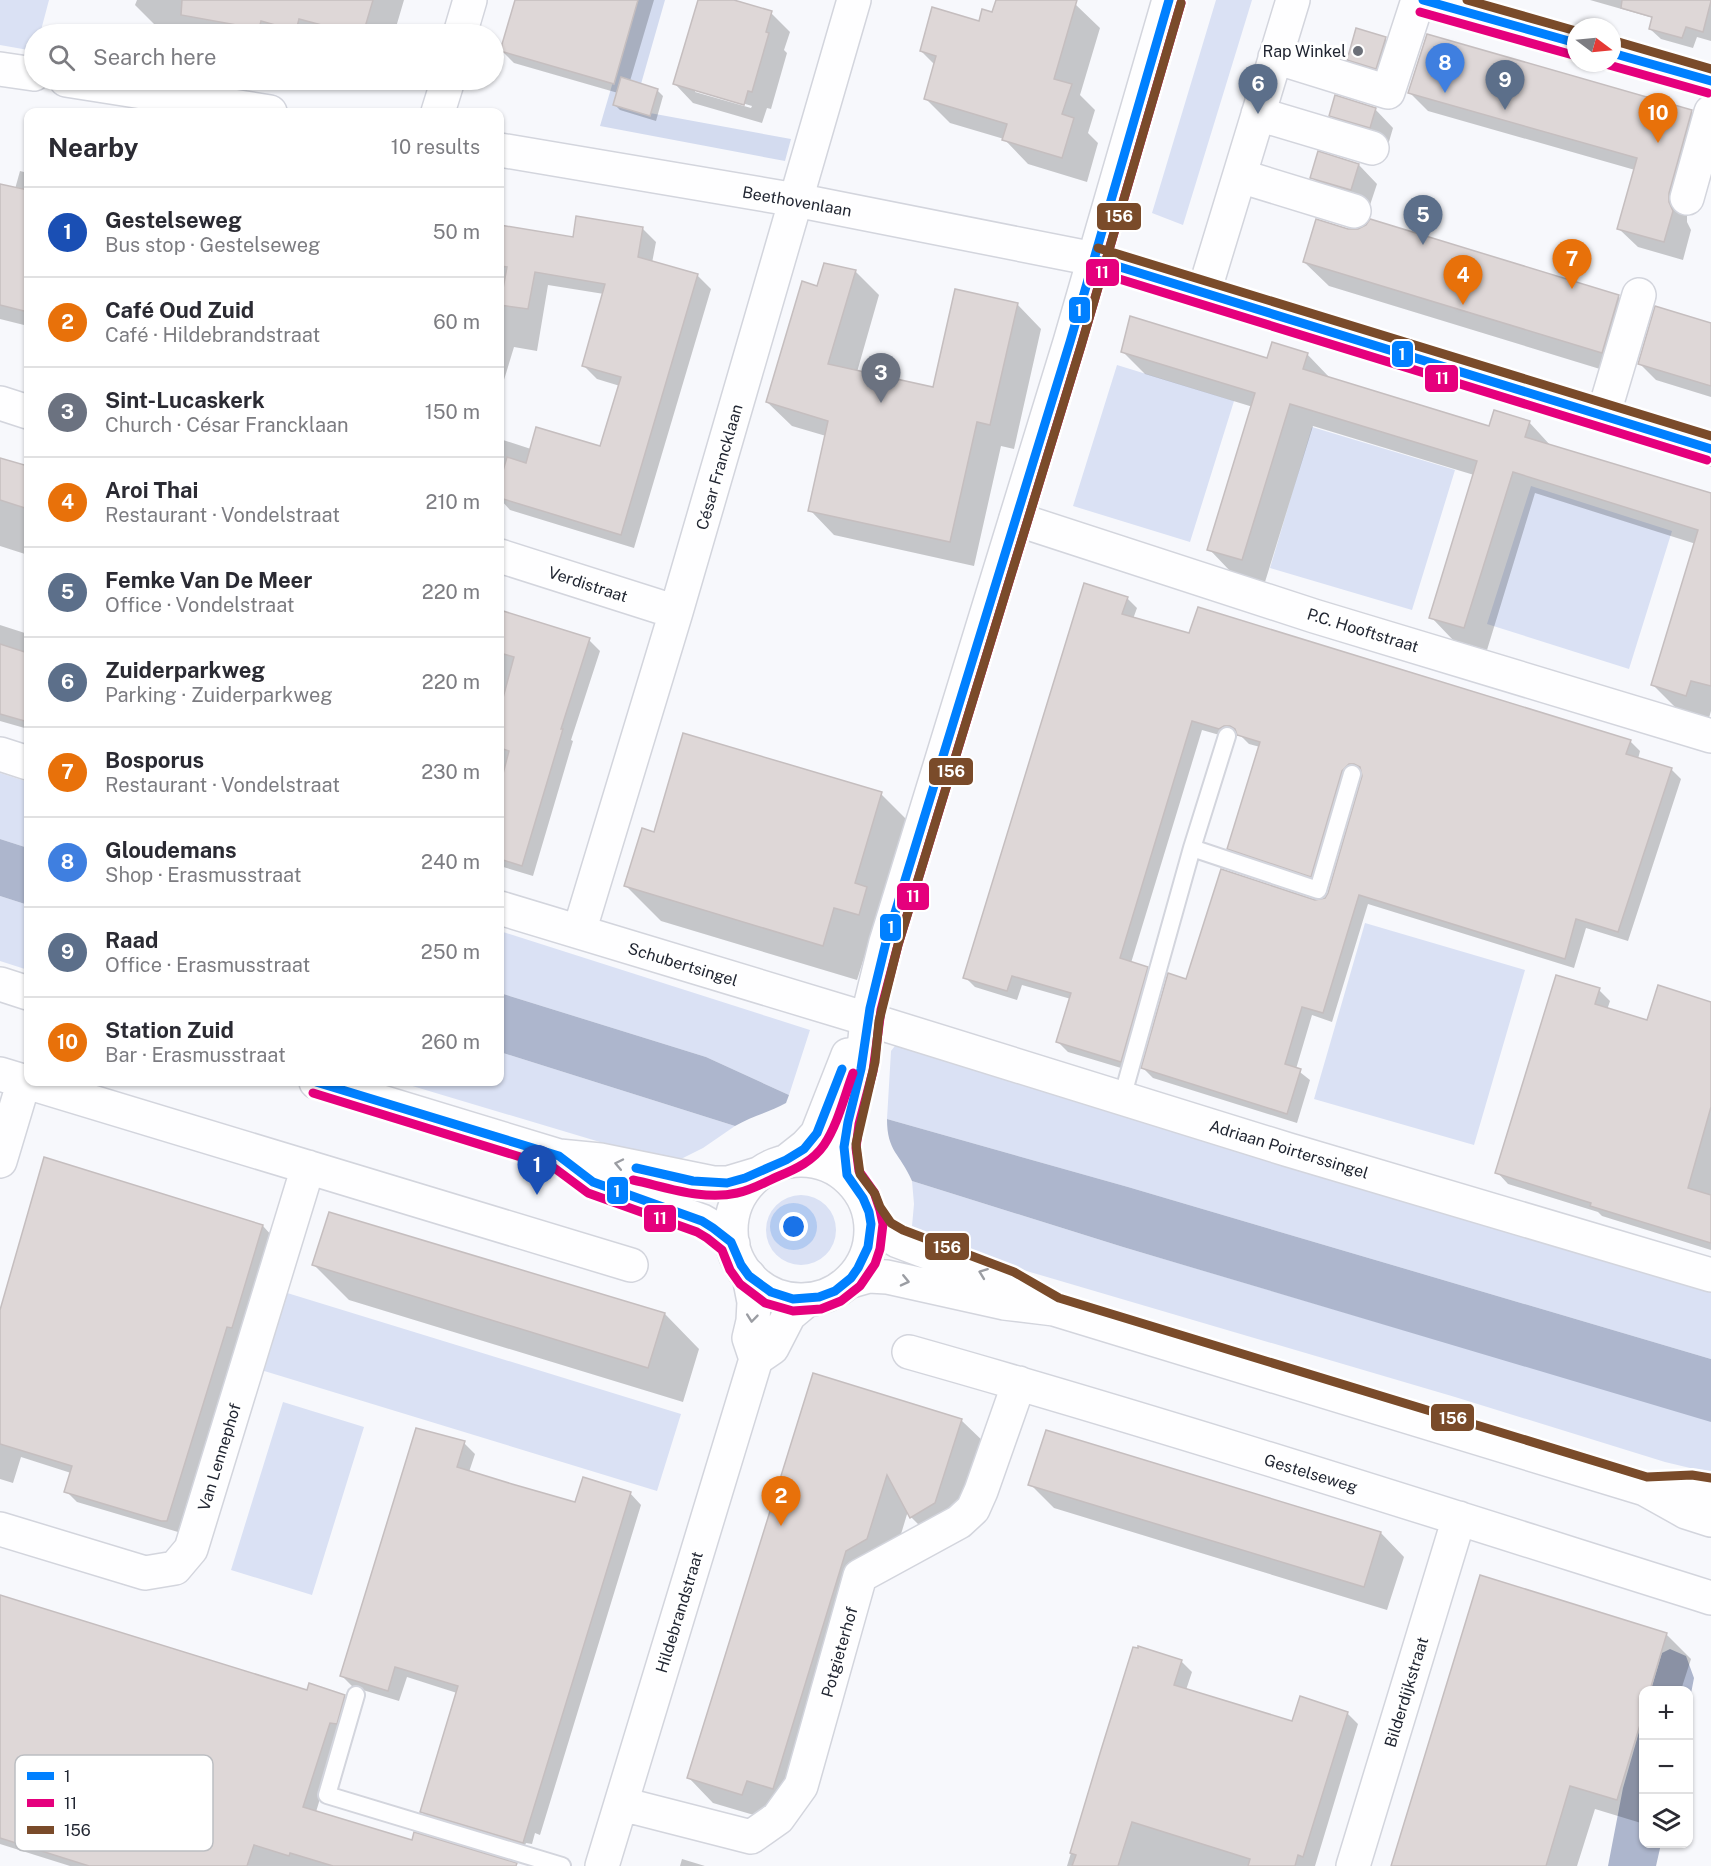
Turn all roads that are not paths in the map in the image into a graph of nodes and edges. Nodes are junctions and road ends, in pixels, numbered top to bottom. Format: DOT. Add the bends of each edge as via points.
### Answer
graph roads {
  1 [pos="470,0"];
  2 [pos="854,0"];
  3 [pos="1169,0"];
  4 [pos="1293,0"];
  5 [pos="1418,0"];
  6 [pos="1423,0"];
  7 [pos="463,24"];
  8 [pos="1567,40"];
  9 [pos="1621,56"];
  10 [pos="1275,57"];
  11 [pos="0,69"];
  12 [pos="24,73"];
  13 [pos="1711,81"];
  14 [pos="130,90"];
  15 [pos="445,90"];
  16 [pos="244,108"];
  17 [pos="439,108"];
  18 [pos="1711,112"];
  19 [pos="1258,114"];
  20 [pos="1372,148"];
  21 [pos="504,151"];
  22 [pos="1240,176"];
  23 [pos="1687,198"];
  24 [pos="796,200"];
  25 [pos="1354,211"];
  26 [pos="1094,259"];
  27 [pos="1204,292"];
  28 [pos="1639,295"];
  29 [pos="0,403"];
  30 [pos="24,411"];
  31 [pos="1603,416"];
  32 [pos="1711,450"];
  33 [pos="1016,519"];
  34 [pos="504,557"];
  35 [pos="676,612"];
  36 [pos="1227,736"];
  37 [pos="1711,736"];
  38 [pos="0,754"];
  39 [pos="24,762"];
  40 [pos="1352,774"];
  41 [pos="1192,848"];
  42 [pos="504,909"];
  43 [pos="579,932"];
  44 [pos="0,984"];
  45 [pos="24,992"];
  46 [pos="867,1019"];
  47 [pos="12,1077"];
  48 [pos="42,1086"];
  49 [pos="329,1086"];
  50 [pos="1122,1098"];
  51 [pos="559,1156"];
  52 [pos="0,1161"];
  53 [pos="308,1167"];
  54 [pos="773,1167"];
  55 [pos="849,1179"];
  56 [pos="869,1212"];
  57 [pos="733,1244"];
  58 [pos="632,1265"];
  59 [pos="1711,1275"];
  60 [pos="748,1276"];
  61 [pos="848,1282"];
  62 [pos="807,1300"];
  63 [pos="1054,1309"];
  64 [pos="909,1352"];
  65 [pos="756,1359"];
  66 [pos="1019,1383"];
  67 [pos="1645,1489"];
  68 [pos="1711,1490"];
  69 [pos="1459,1518"];
  70 [pos="1711,1520"];
  71 [pos="0,1529"];
  72 [pos="1711,1598"];
  73 [pos="356,1695"];
  74 [pos="622,1804"];
  75 [pos="562,1866"];
  76 [pos="602,1866"];
  77 [pos="1353,1866"];
  1 -- 7 [label="street"];
  2 -- 24 [label="street, César Francklaan"];
  3 -- 26 [label="street"];
  4 -- 10 [label="street"];
  5 -- 10 [label="street" via="1388,92"];
  6 -- 8 [label="street"];
  9 -- 13 [label="street"];
  10 -- 19 [label="street"];
  11 -- 12 [label="street"];
  14 -- 16 [label="street"];
  15 -- 17 [label="street"];
  18 -- 23 [label="street"];
  19 -- 20 [label="street"];
  19 -- 22 [label="street"];
  21 -- 24 [label="street, Beethovenlaan"];
  22 -- 25 [label="street"];
  22 -- 27 [label="street"];
  24 -- 26 [label="street, Beethovenlaan"];
  24 -- 35 [label="street, César Francklaan"];
  26 -- 27 [label="street, Beethovenlaan"];
  26 -- 33 [label="street"];
  27 -- 31 [label="street, Beethovenlaan"];
  28 -- 31 [label="street"];
  29 -- 30 [label="street"];
  31 -- 32 [label="street, Beethovenlaan"];
  33 -- 37 [label="street, P.C. Hooftstraat" via="1314,616"];
  33 -- 46 [label="street" via="886,942"];
  34 -- 35 [label="street, Verdistraat"];
  35 -- 43 [label="street, César Francklaan"];
  36 -- 41 [label="lane"];
  38 -- 39 [label="street"];
  40 -- 41 [label="lane" via="1318,890"];
  41 -- 50 [label="lane"];
  42 -- 43 [label="street, Schubertsingel"];
  43 -- 46 [label="street, Schubertsingel"];
  44 -- 45 [label="street"];
  46 -- 50 [label="street, Adriaan Poirterssingel"];
  46 -- 54 [label="street" via="848,1055 817,1134"];
  46 -- 55 [label="street" via="863,1059 844,1143"];
  47 -- 52 [label="street"];
  48 -- 53 [label="street"];
  49 -- 51 [label="street"];
  50 -- 59 [label="street, Adriaan Poirterssingel"];
  54 -- 51 [label="street, one-way" via="728,1183 713,1183 600,1160"];
  51 -- 57 [label="street" via="593,1182 702,1221"];
  53 -- 58 [label="street"];
  53 -- 71 [label="street, Van Lennephof" via="191,1549 175,1568 145,1573"];
  54 -- 55 [label="street" via="804,1160 820,1162"];
  54 -- 57 [label="street" via="747,1185 739,1198 731,1228"];
  55 -- 56 [label="street"];
  56 -- 61 [label="street" via="870,1243"];
  63 -- 56 [label="street, one-way" via="1009,1283 898,1240 883,1232"];
  57 -- 60 [label="street"];
  60 -- 62 [label="street" via="775,1295"];
  60 -- 65 [label="street, Hildebrandstraat, one-way" via="754,1302 749,1338"];
  61 -- 62 [label="street" via="836,1291"];
  61 -- 63 [label="street, one-way" via="869,1276 887,1277 1004,1303"];
  62 -- 65 [label="street, Hildebrandstraat" via="789,1315 772,1348"];
  63 -- 67 [label="street"];
  64 -- 66 [label="street, Gestelseweg"];
  65 -- 74 [label="street, Hildebrandstraat"];
  66 -- 69 [label="street, Gestelseweg"];
  66 -- 74 [label="street, Potgieterhof" via="973,1509 959,1522 860,1576 801,1786 778,1818 751,1837"];
  67 -- 68 [label="street"];
  67 -- 70 [label="street" via="1686,1512"];
  69 -- 72 [label="street, Gestelseweg"];
  69 -- 77 [label="street, Bilderdijkstraat"];
  73 -- 75 [label="lane" via="327,1795"];
  74 -- 76 [label="street, Hildebrandstraat"];
}
